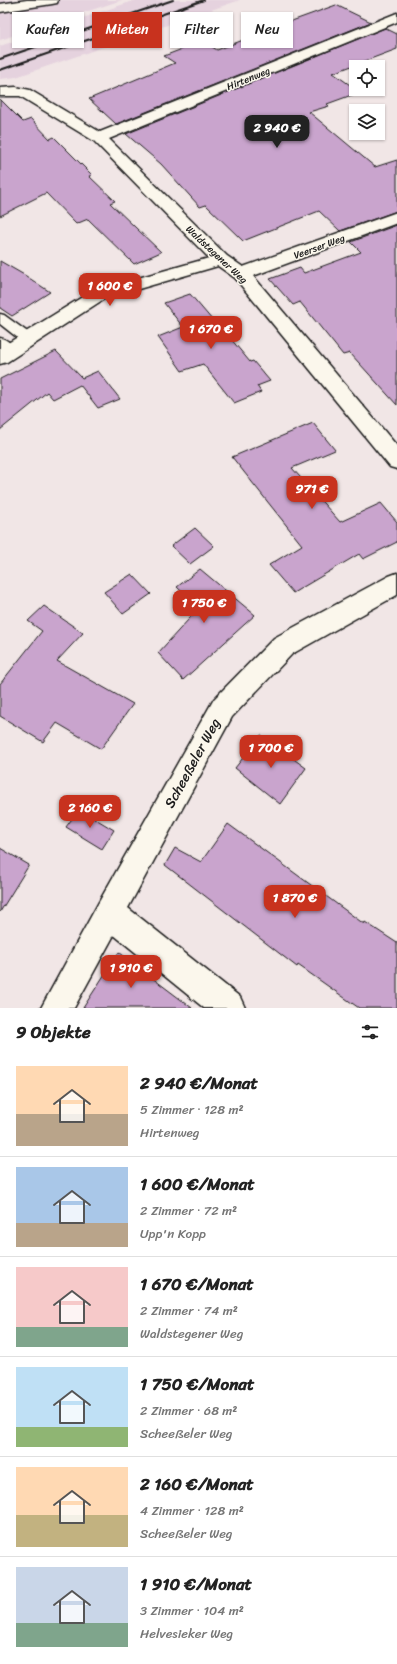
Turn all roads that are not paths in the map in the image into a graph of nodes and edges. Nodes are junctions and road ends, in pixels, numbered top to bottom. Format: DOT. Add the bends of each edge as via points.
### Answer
graph roads {
  1 [pos="52,0"];
  2 [pos="0,8"];
  3 [pos="397,17"];
  4 [pos="1,92"];
  5 [pos="100,138"];
  6 [pos="397,217"];
  7 [pos="221,260"];
  8 [pos="241,274"];
  9 [pos="0,318"];
  10 [pos="28,339"];
  11 [pos="3,350"];
  12 [pos="397,461"];
  13 [pos="397,583"];
  14 [pos="109,912"];
  15 [pos="57,1008"];
  16 [pos="229,1008"];
  1 -- 2 [label="street"];
  3 -- 5 [label="street, Hirtenweg"];
  4 -- 5 [label="street, Waldstegener Weg" via="16,91 32,96"];
  5 -- 7 [label="street, Waldstegener Weg"];
  6 -- 8 [label="street, Veerser Weg"];
  7 -- 8 [label="street, Waldstegener Weg"];
  7 -- 10 [label="street" via="98,295"];
  8 -- 12 [label="street, Waldstegener Weg"];
  9 -- 10 [label="lane"];
  10 -- 11 [label="street"];
  13 -- 14 [label="street, Scheeßeler Weg" via="283,646 223,708"];
  14 -- 15 [label="street, Scheeßeler Weg"];
  14 -- 16 [label="street"];
}
